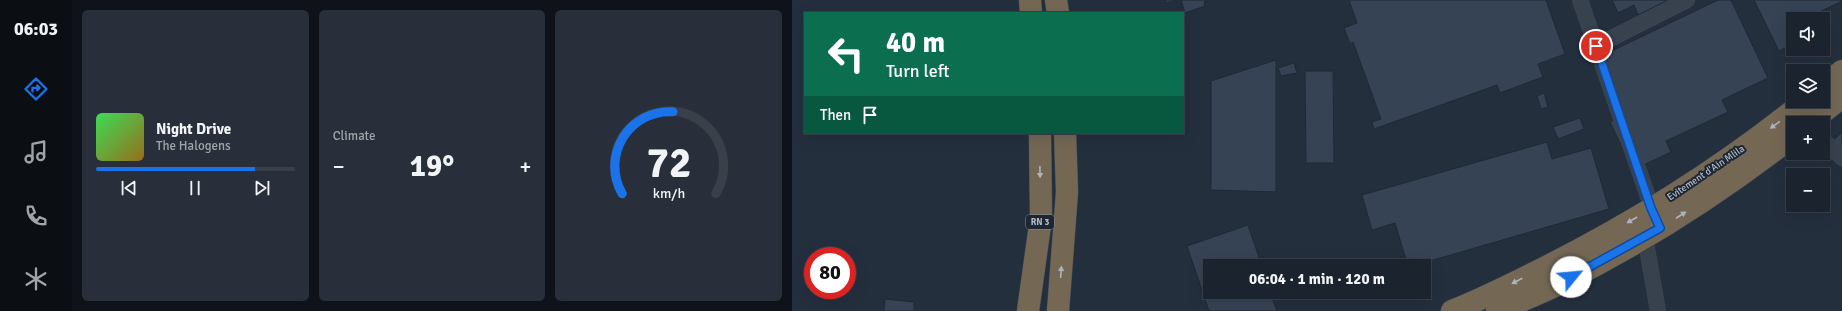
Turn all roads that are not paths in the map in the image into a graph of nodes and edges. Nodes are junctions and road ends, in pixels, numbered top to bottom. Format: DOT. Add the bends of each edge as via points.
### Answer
graph roads {
  1 [pos="1030,0"];
  2 [pos="1056,0"];
  3 [pos="1580,0"];
  4 [pos="1687,0"];
  5 [pos="1031,12"];
  6 [pos="1058,12"];
  7 [pos="1596,46"];
  8 [pos="1842,71"];
  9 [pos="1830,81"];
  10 [pos="1842,97"];
  11 [pos="1796,108"];
  12 [pos="1818,116"];
  13 [pos="1040,134"];
  14 [pos="1065,134"];
  15 [pos="1786,141"];
  16 [pos="1830,147"];
  17 [pos="1842,158"];
  18 [pos="1651,208"];
  19 [pos="1041,218"];
  20 [pos="1652,232"];
  21 [pos="1060,309"];
  22 [pos="1028,311"];
  23 [pos="1038,311"];
  24 [pos="1452,311"];
  25 [pos="1498,311"];
  26 [pos="1658,311"];
  1 -- 5 [label="highway"];
  2 -- 6 [label="highway"];
  3 -- 7 [label="street"];
  4 -- 7 [label="street"];
  7 -- 18 [label="street"];
  8 -- 9 [label="highway"];
  10 -- 12 [label="highway"];
  11 -- 18 [label="highway, Evitement d'Ain Mlila, one-way" via="1713,170"];
  13 -- 19 [label="highway, RN 3, one-way"];
  21 -- 14 [label="highway, RN 3, one-way" via="1067,192"];
  20 -- 15 [label="highway, Evitement d'Ain Mlila, one-way" via="1724,186"];
  16 -- 17 [label="street"];
  18 -- 20 [label="street"];
  18 -- 24 [label="highway, Evitement d'Ain Mlila, one-way" via="1591,244 1482,299"];
  19 -- 22 [label="highway, RN 3"];
  19 -- 23 [label="highway"];
  20 -- 25 [label="highway, Evitement d'Ain Mlila" via="1558,284"];
  20 -- 26 [label="street"];
}
